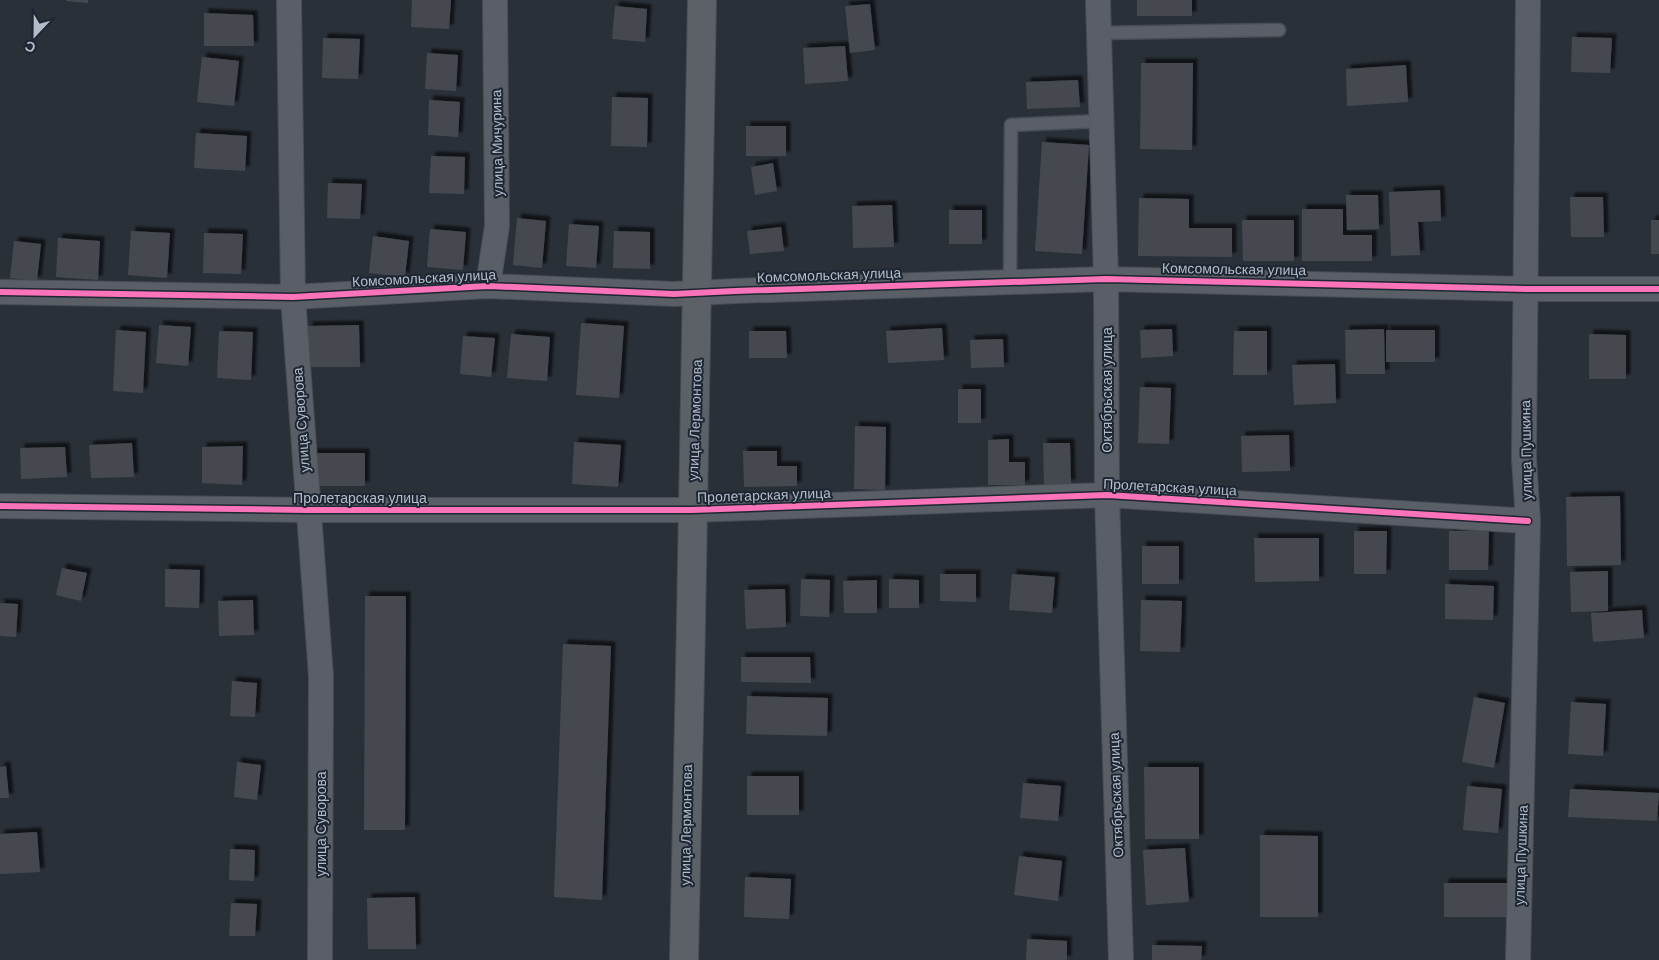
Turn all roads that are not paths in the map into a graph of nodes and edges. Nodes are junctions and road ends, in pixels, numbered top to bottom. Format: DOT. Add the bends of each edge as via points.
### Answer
graph roads {
  1 [pos="289,0"];
  2 [pos="495,0"];
  3 [pos="702,0"];
  4 [pos="1098,0"];
  5 [pos="1528,0"];
  6 [pos="1279,30"];
  7 [pos="1099,33"];
  8 [pos="1101,122"];
  9 [pos="1106,279"];
  10 [pos="1010,282"];
  11 [pos="488,286"];
  12 [pos="1526,289"];
  13 [pos="1659,289"];
  14 [pos="0,292"];
  15 [pos="700,294"];
  16 [pos="293,297"];
  17 [pos="1108,495"];
  18 [pos="0,506"];
  19 [pos="308,510"];
  20 [pos="692,510"];
  21 [pos="1528,521"];
  22 [pos="320,960"];
  23 [pos="684,960"];
  24 [pos="1121,960"];
  25 [pos="1518,960"];
  1 -- 16 [label="street, улица Суворова"];
  2 -- 11 [label="street, улица Мичурина" via="497,226"];
  3 -- 15 [label="main road, улица Лермонтова"];
  4 -- 7 [label="street, Октябрьская улица"];
  5 -- 12 [label="street, улица Пушкина"];
  6 -- 7 [label="lane"];
  7 -- 8 [label="street, Октябрьская улица"];
  8 -- 9 [label="street, Октябрьская улица"];
  8 -- 10 [label="lane" via="1012,125"];
  9 -- 10 [label="street, Комсомольская улица"];
  9 -- 12 [label="street, Комсомольская улица"];
  9 -- 17 [label="street, Октябрьская улица"];
  10 -- 15 [label="street, Комсомольская улица"];
  11 -- 15 [label="street, Комсомольская улица"];
  11 -- 16 [label="street, Комсомольская улица"];
  12 -- 13 [label="street, Комсомольская улица"];
  12 -- 21 [label="street, улица Пушкина" via="1524,459"];
  14 -- 16 [label="street, Комсомольская улица"];
  15 -- 20 [label="main road, улица Лермонтова"];
  16 -- 19 [label="street, улица Суворова"];
  17 -- 20 [label="street, Пролетарская улица"];
  17 -- 21 [label="street, Пролетарская улица"];
  17 -- 24 [label="street, Октябрьская улица"];
  18 -- 19 [label="street, Пролетарская улица"];
  19 -- 20 [label="street, Пролетарская улица"];
  19 -- 22 [label="street, улица Суворова" via="321,676"];
  20 -- 23 [label="main road, улица Лермонтова"];
  21 -- 25 [label="street, улица Пушкина"];
}
